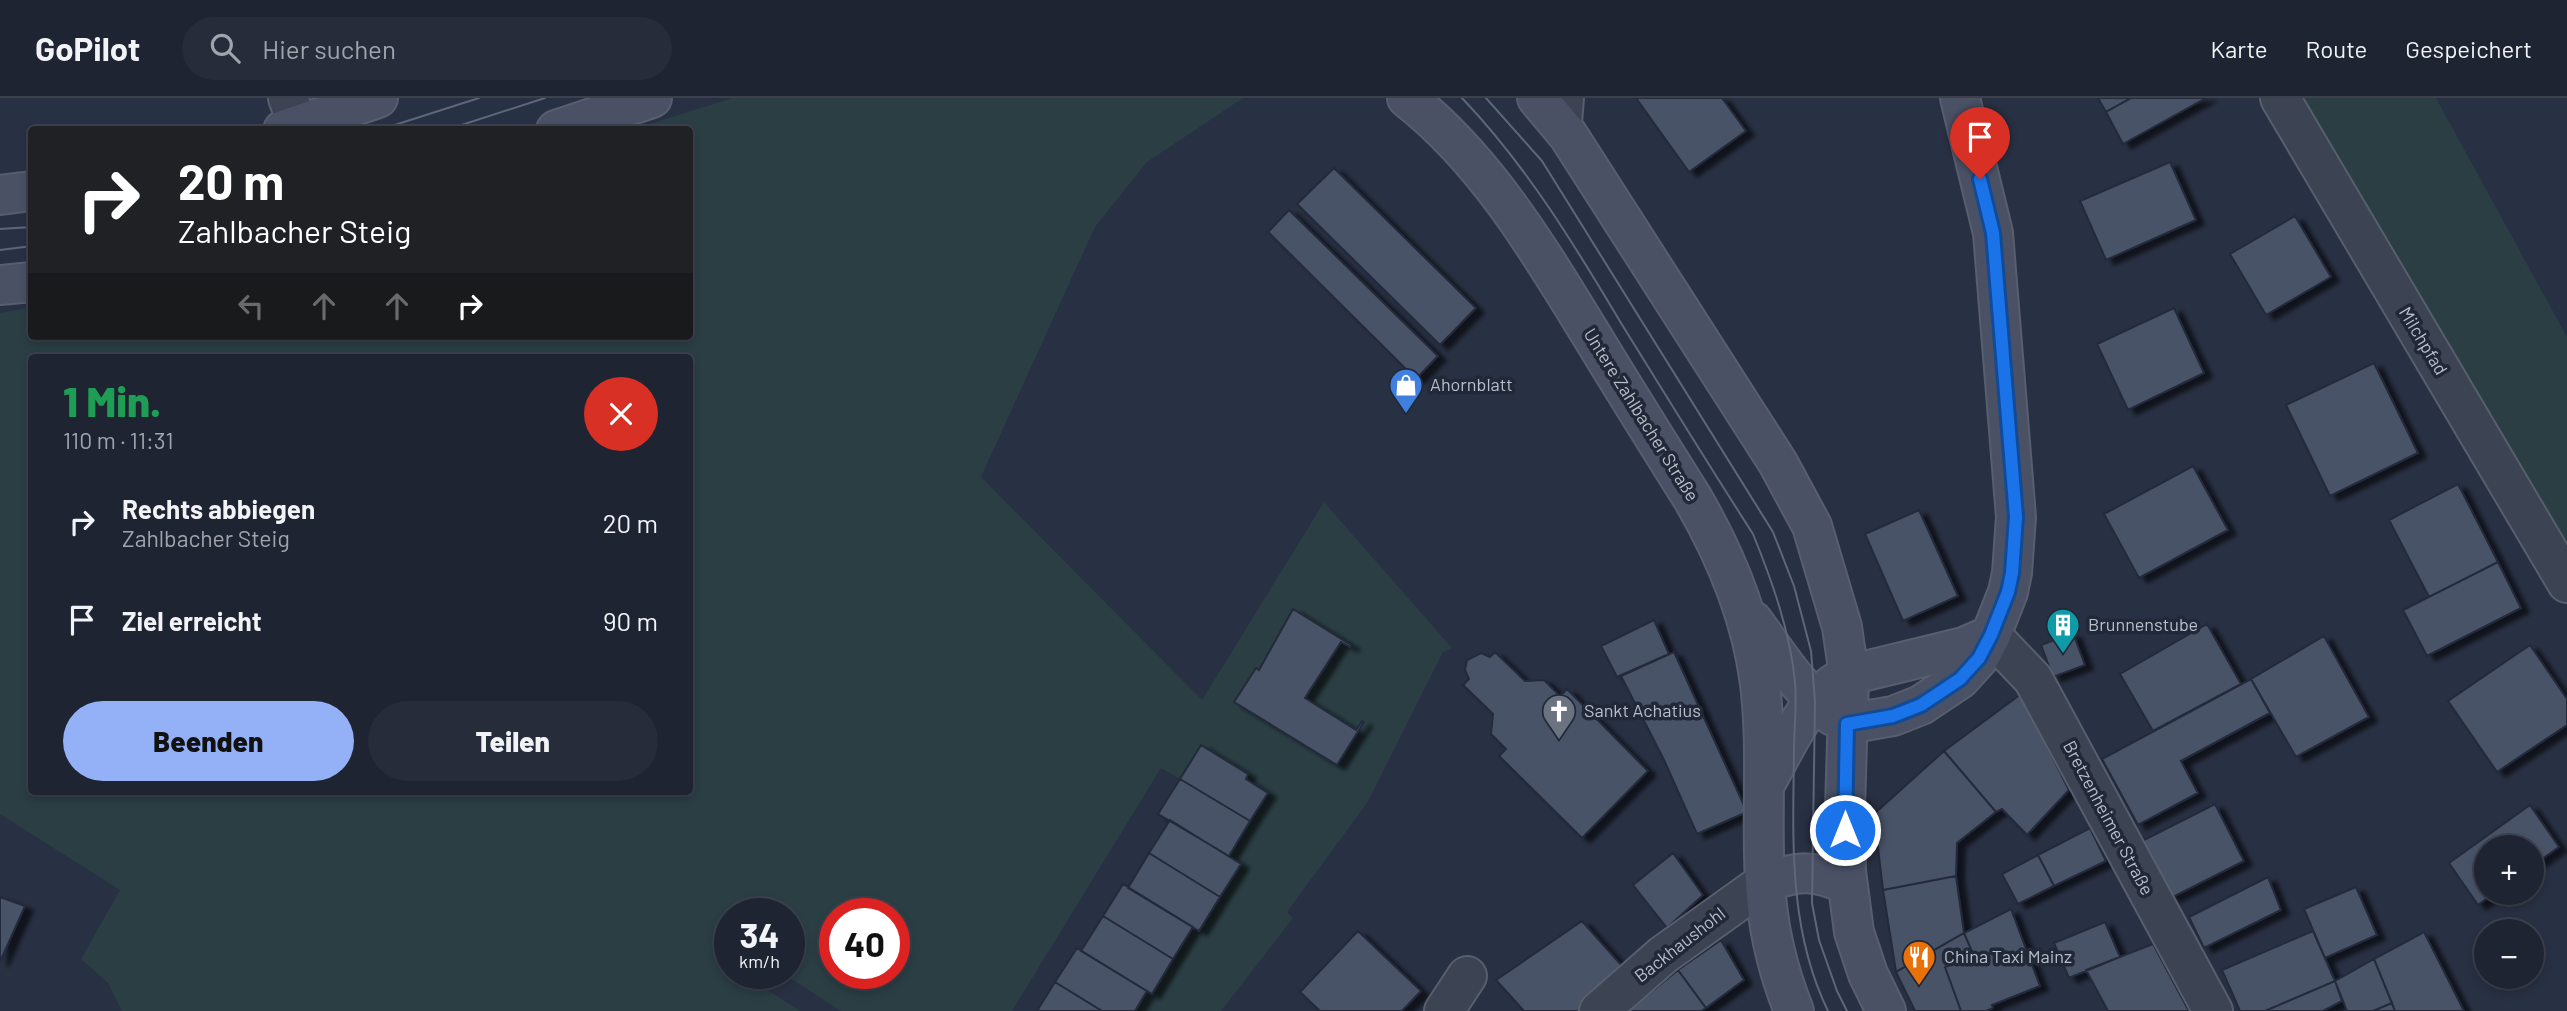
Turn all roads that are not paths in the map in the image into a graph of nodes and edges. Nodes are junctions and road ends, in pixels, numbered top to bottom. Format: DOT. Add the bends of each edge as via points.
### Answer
graph roads {
  1 [pos="378,98"];
  2 [pos="652,98"];
  3 [pos="1407,98"];
  4 [pos="1537,98"];
  5 [pos="1960,98"];
  6 [pos="2280,98"];
  7 [pos="1569,116"];
  8 [pos="290,117"];
  9 [pos="568,126"];
  10 [pos="28,192"];
  11 [pos="0,195"];
  12 [pos="28,282"];
  13 [pos="0,285"];
  14 [pos="2567,583"];
  15 [pos="1742,606"];
  16 [pos="1991,635"];
  17 [pos="1849,675"];
  18 [pos="1815,701"];
  19 [pos="1847,724"];
  20 [pos="1765,783"];
  21 [pos="1765,882"];
  22 [pos="1848,885"];
  23 [pos="1467,976"];
  24 [pos="1444,1011"];
  25 [pos="1599,1011"];
  26 [pos="1794,1011"];
  27 [pos="1886,1011"];
  28 [pos="2213,1011"];
  1 -- 8 [label="street"];
  2 -- 9 [label="street"];
  3 -- 15 [label="street, Untere Zahlbacher Straße" via="1490,182 1562,287 1711,530"];
  4 -- 7 [label="street"];
  5 -- 16 [label="street" via="1993,233 2016,517 2008,592"];
  6 -- 14 [label="street, Milchpfad"];
  7 -- 17 [label="street" via="1812,526 1842,627"];
  10 -- 11 [label="street"];
  12 -- 13 [label="street"];
  15 -- 18 [label="street"];
  15 -- 20 [label="street, Untere Zahlbacher Straße" via="1760,683"];
  16 -- 17 [label="street" via="1964,647"];
  16 -- 19 [label="street" via="1968,672 1942,693 1893,716"];
  16 -- 28 [label="street, Bretzenheimer Straße" via="2033,679"];
  17 -- 18 [label="street" via="1828,686"];
  17 -- 19 [label="street"];
  18 -- 19 [label="street"];
  18 -- 20 [label="street"];
  19 -- 22 [label="street"];
  20 -- 21 [label="street, Untere Zahlbacher Straße"];
  21 -- 22 [label="street" via="1814,872"];
  21 -- 25 [label="street, Backhaushohl" via="1663,955"];
  21 -- 26 [label="street, Untere Zahlbacher Straße" via="1781,973"];
  22 -- 27 [label="street" via="1862,959"];
  23 -- 24 [label="street"];
}
